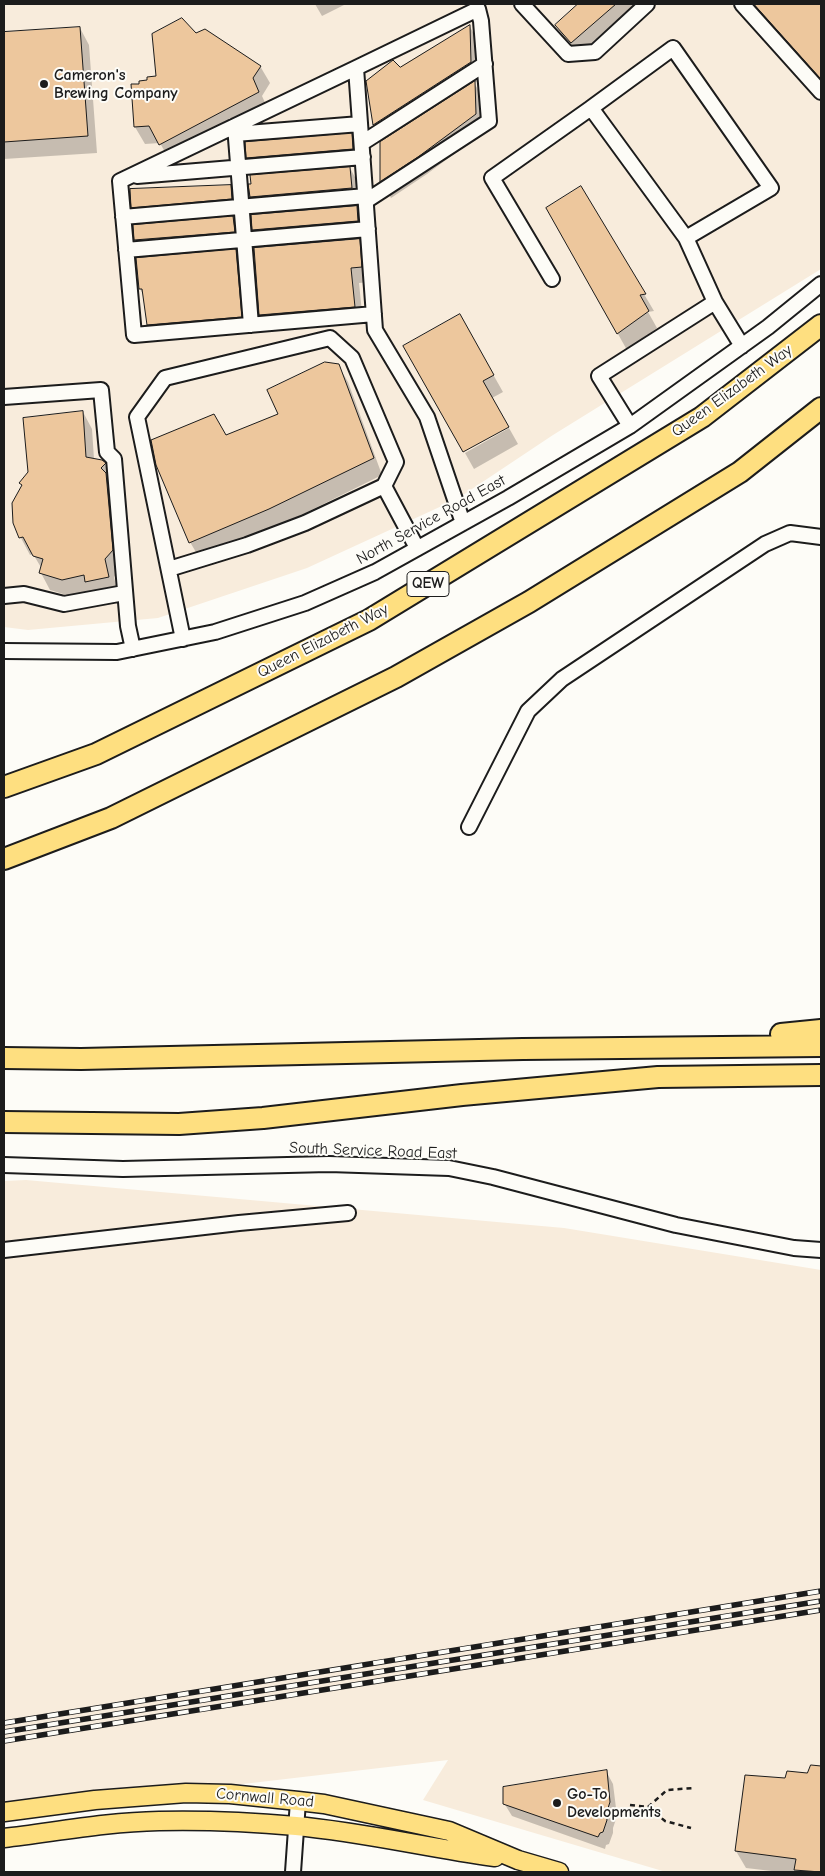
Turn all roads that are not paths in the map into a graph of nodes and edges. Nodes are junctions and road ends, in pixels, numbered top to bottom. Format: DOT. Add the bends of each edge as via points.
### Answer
graph roads {
  1 [pos="522,4"];
  2 [pos="647,4"];
  3 [pos="742,4"];
  4 [pos="484,64"];
  5 [pos="356,68"];
  6 [pos="821,92"];
  7 [pos="591,108"];
  8 [pos="360,124"];
  9 [pos="235,130"];
  10 [pos="362,143"];
  11 [pos="363,158"];
  12 [pos="238,168"];
  13 [pos="129,177"];
  14 [pos="366,198"];
  15 [pos="241,207"];
  16 [pos="124,217"];
  17 [pos="368,229"];
  18 [pos="686,238"];
  19 [pos="244,240"];
  20 [pos="126,250"];
  21 [pos="552,279"];
  22 [pos="821,284"];
  23 [pos="715,302"];
  24 [pos="374,314"];
  25 [pos="821,324"];
  26 [pos="251,325"];
  27 [pos="742,346"];
  28 [pos="4,397"];
  29 [pos="821,408"];
  30 [pos="630,426"];
  31 [pos="384,486"];
  32 [pos="463,523"];
  33 [pos="821,537"];
  34 [pos="417,548"];
  35 [pos="169,569"];
  36 [pos="124,593"];
  37 [pos="4,596"];
  38 [pos="183,638"];
  39 [pos="133,649"];
  40 [pos="4,651"];
  41 [pos="4,787"];
  42 [pos="470,827"];
  43 [pos="4,859"];
  44 [pos="821,1030"];
  45 [pos="728,1045"];
  46 [pos="821,1046"];
  47 [pos="4,1058"];
  48 [pos="821,1076"];
  49 [pos="4,1122"];
  50 [pos="4,1165"];
  51 [pos="348,1213"];
  52 [pos="4,1250"];
  53 [pos="821,1250"];
  54 [pos="298,1801"];
  55 [pos="4,1812"];
  56 [pos="297,1826"];
  57 [pos="4,1838"];
  58 [pos="518,1860"];
  59 [pos="293,1872"];
  60 [pos="560,1872"];
  1 -- 2 [label="street" via="568,54 595,52"];
  3 -- 6 [label="street"];
  4 -- 5 [label="street" via="478,9"];
  4 -- 10 [label="street"];
  4 -- 14 [label="street" via="490,121"];
  5 -- 8 [label="street"];
  5 -- 9 [label="street"];
  7 -- 18 [label="street"];
  7 -- 18 [label="street" via="673,48 771,188"];
  7 -- 21 [label="street" via="492,178"];
  8 -- 9 [label="street"];
  8 -- 10 [label="street"];
  9 -- 12 [label="street"];
  9 -- 13 [label="street"];
  10 -- 11 [label="street"];
  11 -- 12 [label="street"];
  11 -- 14 [label="street"];
  12 -- 13 [label="street"];
  12 -- 15 [label="street"];
  13 -- 16 [label="street" via="120,181"];
  14 -- 15 [label="street"];
  14 -- 17 [label="street"];
  15 -- 16 [label="street"];
  15 -- 19 [label="street"];
  16 -- 20 [label="street"];
  17 -- 19 [label="street"];
  17 -- 24 [label="street"];
  18 -- 23 [label="street"];
  19 -- 20 [label="street"];
  19 -- 26 [label="street"];
  20 -- 26 [label="street" via="134,335"];
  22 -- 27 [label="street, North Service Road East"];
  23 -- 27 [label="street"];
  23 -- 30 [label="street" via="599,376"];
  24 -- 26 [label="street"];
  24 -- 32 [label="street" via="375,330 427,417"];
  25 -- 41 [label="highway, Queen Elizabeth Way / QEW" via="702,417 369,620 96,754"];
  27 -- 30 [label="street, North Service Road East"];
  28 -- 36 [label="street" via="101,390 107,452 114,459"];
  29 -- 43 [label="highway" via="740,472 530,602 396,676 112,818"];
  30 -- 32 [label="street, North Service Road East"];
  31 -- 34 [label="street"];
  31 -- 35 [label="street" via="297,526"];
  31 -- 35 [label="street" via="396,462 352,358 330,338 165,378 137,417"];
  32 -- 34 [label="street, North Service Road East"];
  33 -- 42 [label="street" via="790,533 765,544 562,679 528,711"];
  34 -- 38 [label="street, North Service Road East" via="375,572 305,603 215,632"];
  35 -- 38 [label="street"];
  36 -- 37 [label="street" via="64,604 24,594"];
  36 -- 39 [label="street"];
  38 -- 39 [label="street, North Service Road East"];
  39 -- 40 [label="street, North Service Road East" via="117,652"];
  44 -- 45 [label="highway" via="762,1036"];
  45 -- 46 [label="highway"];
  45 -- 47 [label="highway"];
  48 -- 49 [label="highway" via="658,1077 179,1124"];
  50 -- 53 [label="street, South Service Road East" via="123,1169 329,1164 449,1168 676,1225 794,1248"];
  51 -- 52 [label="street"];
  54 -- 55 [label="main road, Cornwall Road" via="186,1793"];
  54 -- 56 [label="street"];
  54 -- 58 [label="main road, Cornwall Road" via="449,1831"];
  56 -- 57 [label="main road, Cornwall Road" via="158,1821"];
  56 -- 58 [label="main road, Cornwall Road" via="357,1832"];
  56 -- 59 [label="street"];
  58 -- 60 [label="main road, Cornwall Road"];
}
